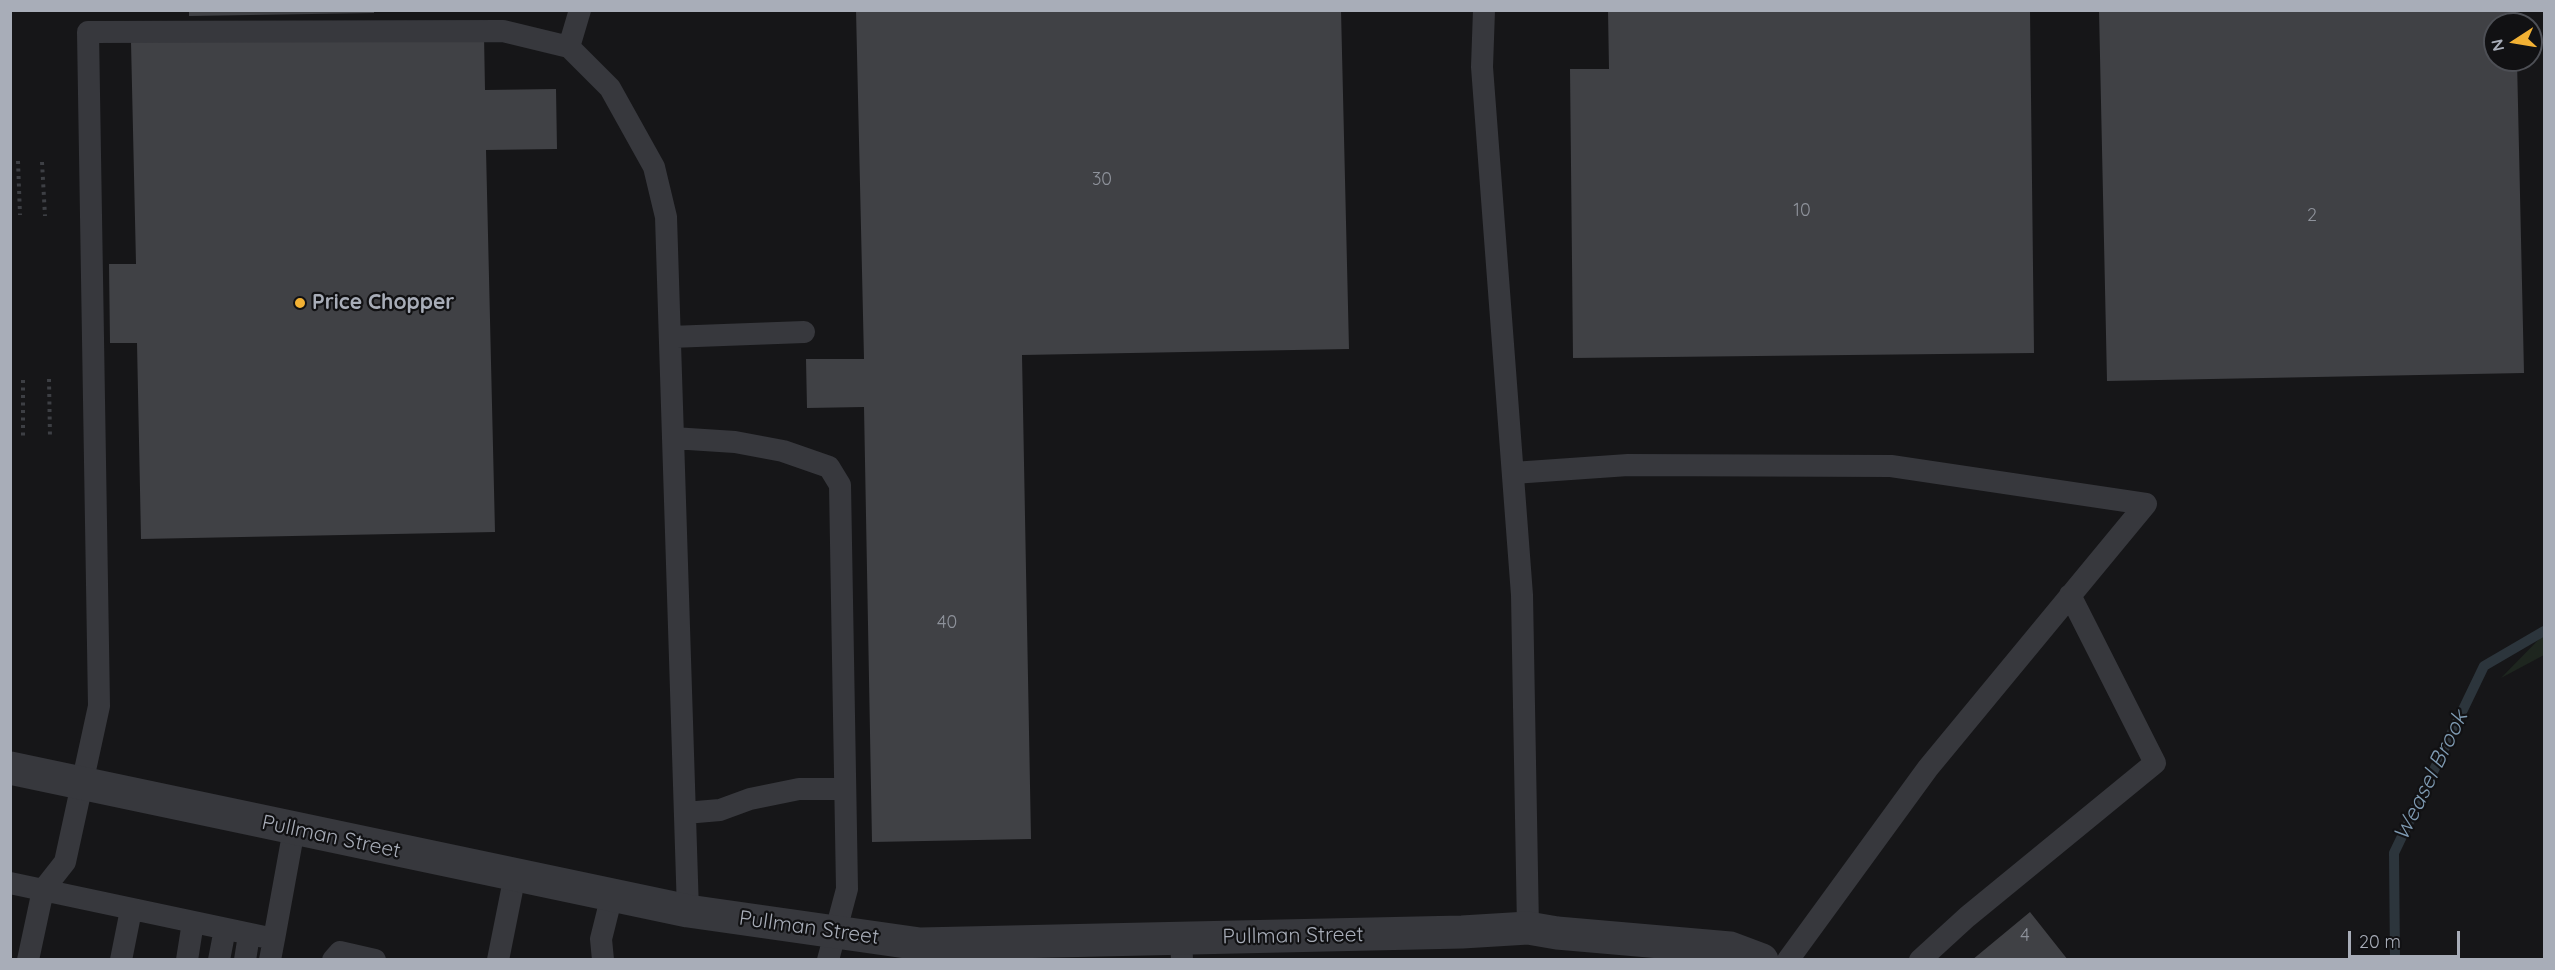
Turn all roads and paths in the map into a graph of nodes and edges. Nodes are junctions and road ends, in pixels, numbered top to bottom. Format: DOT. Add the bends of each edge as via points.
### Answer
graph roads {
  1 [pos="580,10"];
  2 [pos="1484,10"];
  3 [pos="569,47"];
  4 [pos="18,161"];
  5 [pos="42,162"];
  6 [pos="20,215"];
  7 [pos="45,216"];
  8 [pos="804,332"];
  9 [pos="670,337"];
  10 [pos="48,379"];
  11 [pos="23,380"];
  12 [pos="50,437"];
  13 [pos="23,438"];
  14 [pos="673,438"];
  15 [pos="1513,473"];
  16 [pos="2070,595"];
  17 [pos="10,768"];
  18 [pos="83,783"];
  19 [pos="845,789"];
  20 [pos="685,813"];
  21 [pos="294,829"];
  22 [pos="516,875"];
  23 [pos="10,883"];
  24 [pos="43,890"];
  25 [pos="612,895"];
  26 [pos="131,910"];
  27 [pos="688,911"];
  28 [pos="193,922"];
  29 [pos="1528,928"];
  30 [pos="225,929"];
  31 [pos="249,934"];
  32 [pos="831,946"];
  33 [pos="272,949"];
  34 [pos="885,949"];
  35 [pos="1182,949"];
  36 [pos="1620,949"];
  37 [pos="28,960"];
  38 [pos="121,960"];
  39 [pos="187,960"];
  40 [pos="219,960"];
  41 [pos="245,960"];
  42 [pos="333,960"];
  43 [pos="375,960"];
  44 [pos="498,960"];
  45 [pos="603,960"];
  46 [pos="1762,960"];
  47 [pos="1788,960"];
  48 [pos="1920,960"];
  1 -- 3 [label="lane"];
  2 -- 15 [label="lane" via="1482,67"];
  3 -- 9 [label="lane" via="610,88 654,167 666,217"];
  3 -- 18 [label="lane" via="503,31 88,32 99,706"];
  4 -- 6 [label="path"];
  5 -- 7 [label="path"];
  8 -- 9 [label="lane"];
  9 -- 14 [label="lane"];
  10 -- 12 [label="path"];
  11 -- 13 [label="path"];
  14 -- 19 [label="lane" via="735,442 783,451 829,467 840,485"];
  14 -- 20 [label="lane"];
  15 -- 16 [label="lane" via="1628,465 1891,466 2146,504"];
  15 -- 29 [label="lane" via="1522,595"];
  16 -- 47 [label="lane" via="1928,768"];
  16 -- 48 [label="lane" via="2155,763"];
  17 -- 18 [label="street, Pullman Street"];
  18 -- 21 [label="street, Pullman Street"];
  18 -- 24 [label="lane" via="65,862"];
  19 -- 20 [label="lane" via="799,789 720,810"];
  19 -- 32 [label="lane" via="847,889"];
  20 -- 27 [label="lane"];
  21 -- 22 [label="street, Pullman Street"];
  21 -- 33 [label="lane"];
  22 -- 25 [label="street, Pullman Street"];
  22 -- 44 [label="lane"];
  23 -- 24 [label="lane"];
  24 -- 26 [label="lane"];
  24 -- 37 [label="lane"];
  25 -- 27 [label="street, Pullman Street"];
  25 -- 45 [label="lane" via="601,939"];
  26 -- 28 [label="lane"];
  26 -- 38 [label="lane"];
  27 -- 32 [label="street, Pullman Street"];
  28 -- 30 [label="lane"];
  28 -- 39 [label="lane"];
  29 -- 35 [label="street, Pullman Street"];
  29 -- 36 [label="street, Pullman Street"];
  30 -- 31 [label="lane"];
  30 -- 40 [label="lane"];
  31 -- 33 [label="lane"];
  31 -- 41 [label="lane"];
  32 -- 34 [label="street, Pullman Street"];
  34 -- 35 [label="street, Pullman Street" via="920,944"];
  36 -- 46 [label="street, Pullman Street" via="1730,948"];
  42 -- 43 [label="lane" via="340,952"];
}
